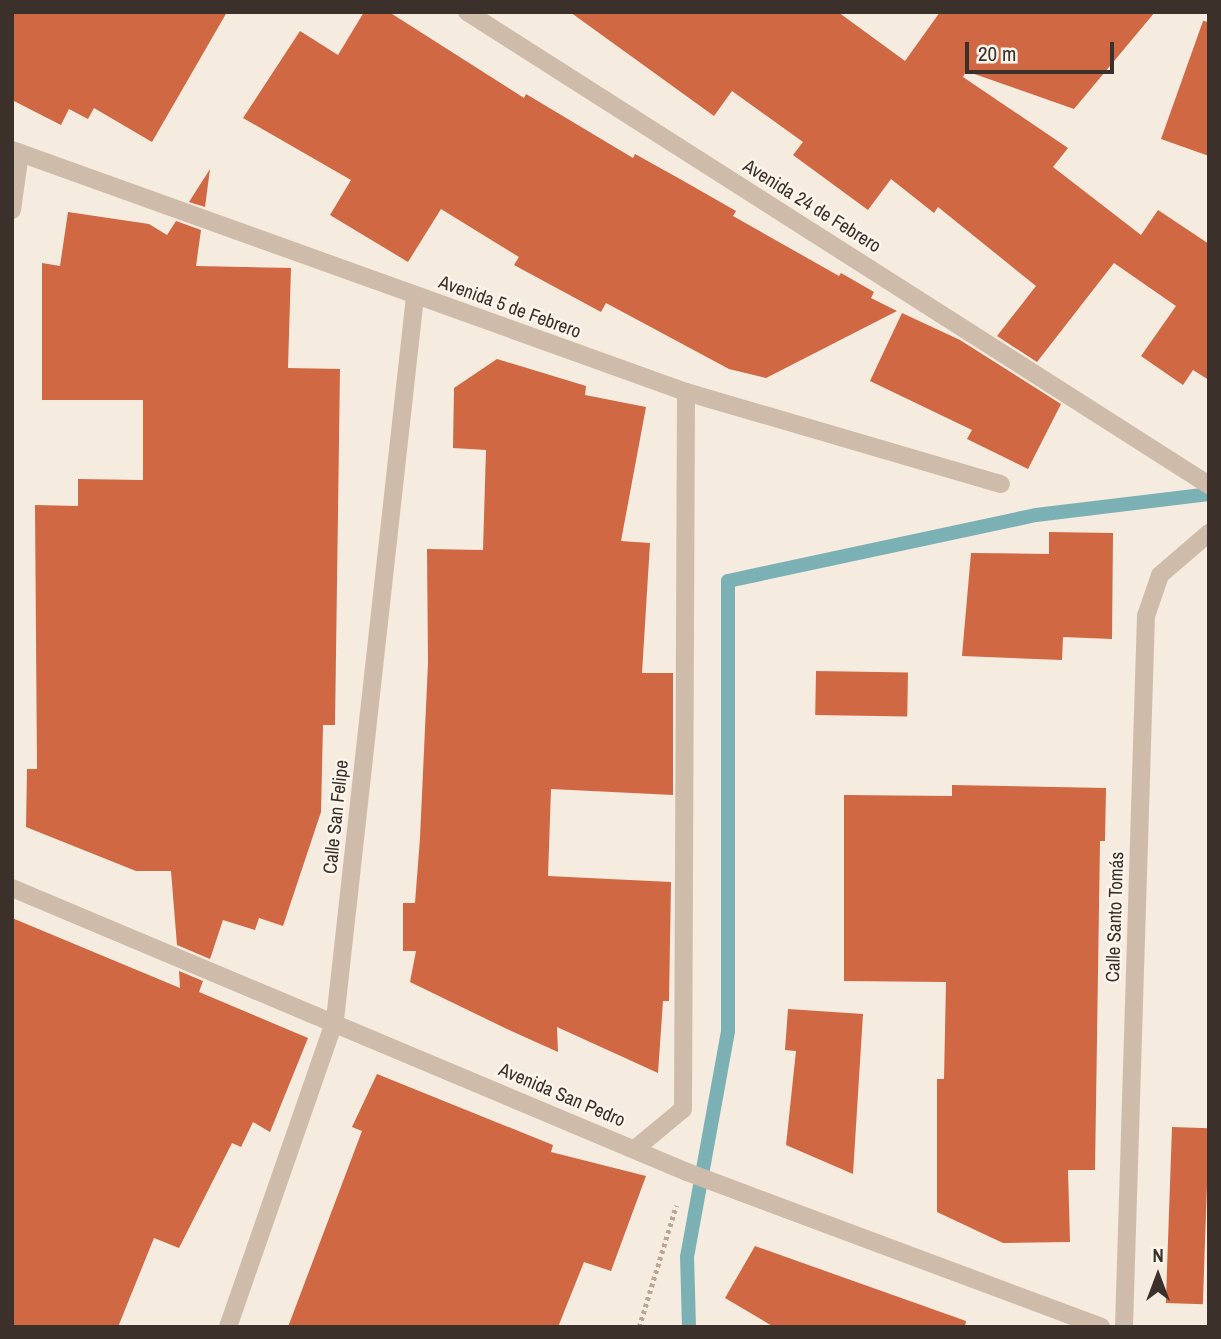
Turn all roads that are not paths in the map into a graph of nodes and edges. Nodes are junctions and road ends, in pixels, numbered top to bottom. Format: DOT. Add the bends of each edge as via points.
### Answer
graph roads {
  1 [pos="467,12"];
  2 [pos="16,152"];
  3 [pos="12,210"];
  4 [pos="415,296"];
  5 [pos="686,392"];
  6 [pos="1001,484"];
  7 [pos="1209,485"];
  8 [pos="1209,533"];
  9 [pos="12,888"];
  10 [pos="335,1020"];
  11 [pos="635,1149"];
  12 [pos="228,1327"];
  13 [pos="1101,1327"];
  14 [pos="1124,1327"];
  1 -- 7 [label="street, Avenida 24 de Febrero"];
  2 -- 3 [label="street"];
  2 -- 4 [label="street, Avenida 5 de Febrero"];
  4 -- 5 [label="street, Avenida 5 de Febrero"];
  4 -- 10 [label="street, Calle San Felipe"];
  5 -- 6 [label="street, Avenida 5 de Febrero"];
  5 -- 11 [label="street" via="683,1108"];
  8 -- 14 [label="street, Calle Santo Tomás" via="1160,575 1146,616"];
  9 -- 10 [label="street, Avenida San Pedro" via="238,985"];
  10 -- 11 [label="street, Avenida San Pedro"];
  10 -- 12 [label="street, Calle San Felipe"];
  11 -- 13 [label="street, Avenida San Pedro"];
}
